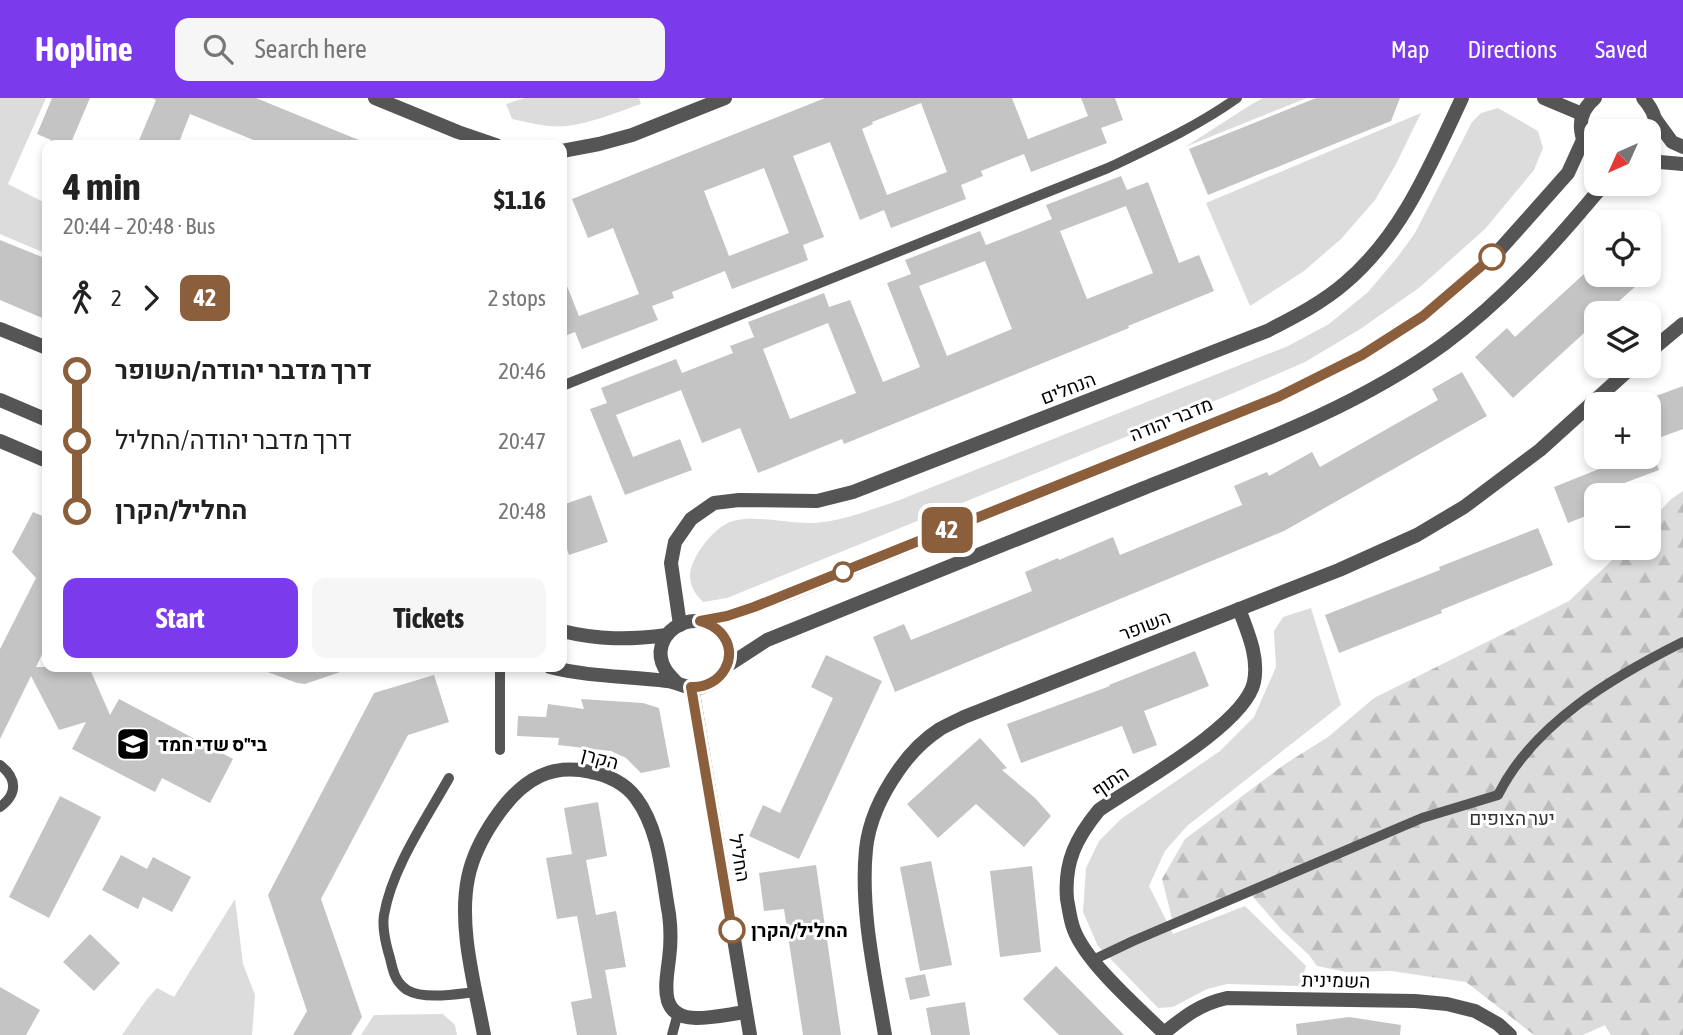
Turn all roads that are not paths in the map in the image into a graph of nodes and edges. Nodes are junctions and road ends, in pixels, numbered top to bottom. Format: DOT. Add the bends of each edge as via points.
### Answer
graph roads {
  1 [pos="376,98"];
  2 [pos="725,98"];
  3 [pos="1237,98"];
  4 [pos="1462,98"];
  5 [pos="1544,98"];
  6 [pos="1595,98"];
  7 [pos="1643,98"];
  8 [pos="1656,98"];
  9 [pos="1582,114"];
  10 [pos="1655,118"];
  11 [pos="481,140"];
  12 [pos="1583,140"];
  13 [pos="1683,147"];
  14 [pos="567,150"];
  15 [pos="1661,162"];
  16 [pos="1683,164"];
  17 [pos="1594,196"];
  18 [pos="1683,324"];
  19 [pos="0,329"];
  20 [pos="1661,342"];
  21 [pos="42,346"];
  22 [pos="1620,378"];
  23 [pos="567,384"];
  24 [pos="0,400"];
  25 [pos="42,418"];
  26 [pos="0,441"];
  27 [pos="42,459"];
  28 [pos="1240,609"];
  29 [pos="700,621"];
  30 [pos="680,625"];
  31 [pos="567,632"];
  32 [pos="667,635"];
  33 [pos="1683,642"];
  34 [pos="727,666"];
  35 [pos="567,670"];
  36 [pos="500,672"];
  37 [pos="676,682"];
  38 [pos="691,687"];
  39 [pos="500,750"];
  40 [pos="0,765"];
  41 [pos="449,778"];
  42 [pos="0,807"];
  43 [pos="1094,960"];
  44 [pos="476,992"];
  45 [pos="746,1012"];
  46 [pos="678,1013"];
  47 [pos="1165,1034"];
  48 [pos="484,1035"];
  49 [pos="672,1035"];
  50 [pos="750,1035"];
  51 [pos="885,1035"];
  52 [pos="1510,1035"];
  1 -- 11 [label="street"];
  2 -- 14 [label="street" via="632,135"];
  3 -- 23 [label="lane" via="1108,168"];
  4 -- 30 [label="street, הנחלים" via="1420,185 1379,249 1345,284 1305,312 1267,331 853,492 817,501 714,503 691,519 675,542 671,563"];
  5 -- 9 [label="street"];
  6 -- 9 [label="street"];
  7 -- 10 [label="street"];
  8 -- 10 [label="street"];
  9 -- 12 [label="street"];
  10 -- 13 [label="street" via="1672,142"];
  12 -- 29 [label="street, מדבר יהודה" via="1568,173 1495,255 1423,316 1362,355 1278,397 797,590"];
  15 -- 16 [label="street"];
  17 -- 34 [label="street" via="1519,279 1443,344 1380,385 1292,429 766,640"];
  18 -- 20 [label="street"];
  19 -- 21 [label="street"];
  22 -- 28 [label="street, השופר" via="1540,450 1464,507 1383,551"];
  24 -- 25 [label="street"];
  26 -- 27 [label="street"];
  28 -- 43 [label="street, התוף" via="1255,666 1254,684 1243,704 1215,732 1099,810 1076,843 1066,886 1069,909 1074,932"];
  28 -- 51 [label="street, השופר" via="964,717 921,743 903,764 885,789 866,848 865,896"];
  29 -- 30 [label="street"];
  29 -- 34 [label="street" via="721,633 727,643"];
  30 -- 32 [label="street"];
  31 -- 32 [label="street" via="612,639"];
  32 -- 37 [label="street" via="661,658"];
  33 -- 43 [label="lane" via="1645,661 1570,711 1535,743 1498,795 1422,818"];
  34 -- 38 [label="street" via="709,685"];
  35 -- 37 [label="street"];
  36 -- 39 [label="lane"];
  37 -- 38 [label="street"];
  38 -- 45 [label="street, החליל"];
  40 -- 42 [label="lane" via="8,770 13,788"];
  41 -- 44 [label="lane" via="405,856 391,891 384,917 387,948 396,980 409,991 432,996"];
  43 -- 47 [label="street, התוף"];
  44 -- 46 [label="street, הקרן" via="464,920 468,876 477,851 509,801 526,786 538,777 572,768 623,785 647,815 671,926 665,992"];
  44 -- 48 [label="street, הקרן"];
  45 -- 46 [label="street" via="694,1018"];
  45 -- 50 [label="street, החליל"];
  46 -- 49 [label="lane"];
  47 -- 52 [label="street, השמינית" via="1195,1009 1227,998 1447,1004 1475,1011"];
}
